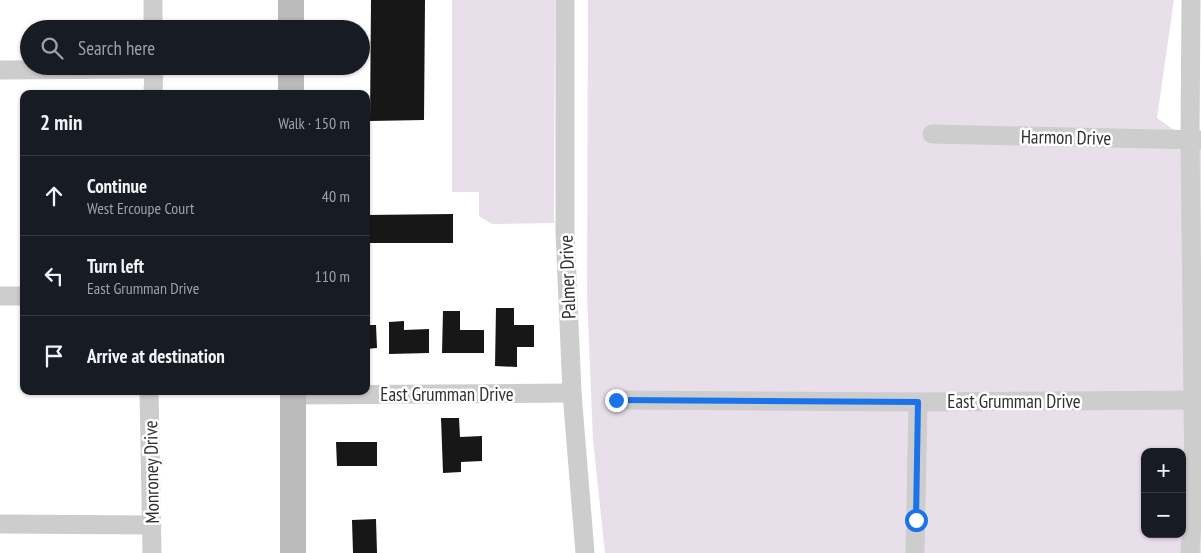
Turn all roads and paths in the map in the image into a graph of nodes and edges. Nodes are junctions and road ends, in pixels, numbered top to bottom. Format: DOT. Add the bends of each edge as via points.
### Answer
graph roads {
  1 [pos="153,0"];
  2 [pos="291,0"];
  3 [pos="565,0"];
  4 [pos="1191,0"];
  5 [pos="153,20"];
  6 [pos="291,20"];
  7 [pos="0,70"];
  8 [pos="20,70"];
  9 [pos="154,75"];
  10 [pos="291,75"];
  11 [pos="153,90"];
  12 [pos="292,90"];
  13 [pos="932,134"];
  14 [pos="1195,140"];
  15 [pos="0,296"];
  16 [pos="20,296"];
  17 [pos="370,393"];
  18 [pos="572,393"];
  19 [pos="149,395"];
  20 [pos="293,395"];
  21 [pos="616,400"];
  22 [pos="1198,400"];
  23 [pos="918,402"];
  24 [pos="0,524"];
  25 [pos="152,525"];
  26 [pos="152,553"];
  27 [pos="293,553"];
  28 [pos="586,553"];
  29 [pos="915,553"];
  30 [pos="1190,553"];
  1 -- 5 [label="street"];
  2 -- 6 [label="main road"];
  3 -- 18 [label="street, Palmer Drive" via="565,231"];
  4 -- 14 [label="street"];
  7 -- 8 [label="street"];
  9 -- 11 [label="street"];
  10 -- 12 [label="main road"];
  13 -- 14 [label="street, Harmon Drive"];
  14 -- 22 [label="street"];
  15 -- 16 [label="street"];
  17 -- 18 [label="street, East Grumman Drive"];
  18 -- 28 [label="street, Palmer Drive"];
  19 -- 25 [label="street, Monroney Drive"];
  20 -- 27 [label="main road"];
  21 -- 23 [label="street, East Grumman Drive"];
  22 -- 23 [label="street, East Grumman Drive"];
  22 -- 30 [label="street"];
  23 -- 29 [label="street"];
  24 -- 25 [label="street"];
  25 -- 26 [label="street, Monroney Drive"];
}
